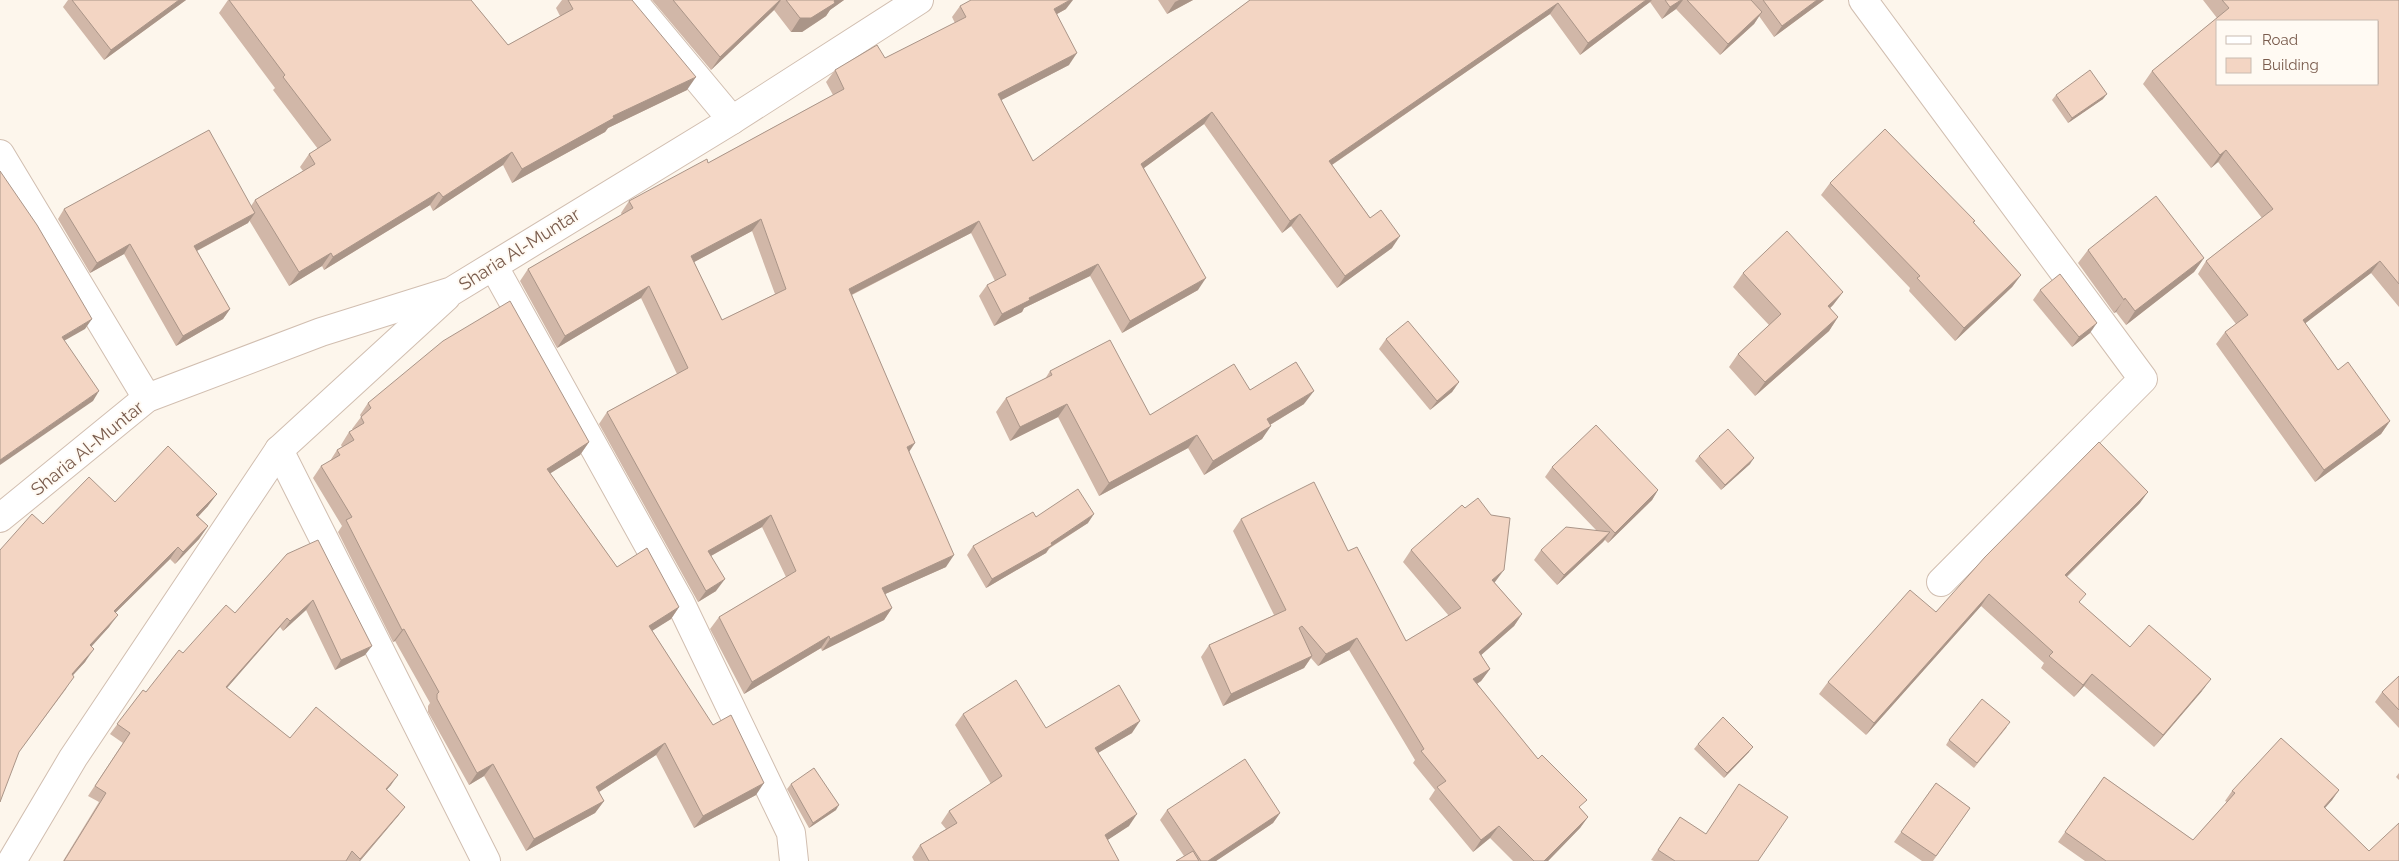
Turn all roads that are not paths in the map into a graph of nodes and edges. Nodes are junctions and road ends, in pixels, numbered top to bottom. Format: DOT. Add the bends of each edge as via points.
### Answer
graph roads {
  1 [pos="632,0"];
  2 [pos="919,0"];
  3 [pos="1863,0"];
  4 [pos="732,120"];
  5 [pos="0,154"];
  6 [pos="494,267"];
  7 [pos="452,291"];
  8 [pos="148,398"];
  9 [pos="279,450"];
  10 [pos="0,518"];
  11 [pos="1941,582"];
  12 [pos="12,861"];
  13 [pos="486,861"];
  14 [pos="794,861"];
  1 -- 4 [label="street"];
  2 -- 4 [label="street, Sharia Al-Muntar"];
  3 -- 11 [label="street" via="2143,379"];
  4 -- 6 [label="street, Sharia Al-Muntar" via="573,215"];
  5 -- 8 [label="street"];
  6 -- 7 [label="street, Sharia Al-Muntar"];
  6 -- 14 [label="street" via="680,602 791,833"];
  7 -- 8 [label="street, Sharia Al-Muntar" via="321,332"];
  7 -- 9 [label="street"];
  8 -- 10 [label="street, Sharia Al-Muntar"];
  9 -- 12 [label="street" via="73,758"];
  9 -- 13 [label="street"];
}
